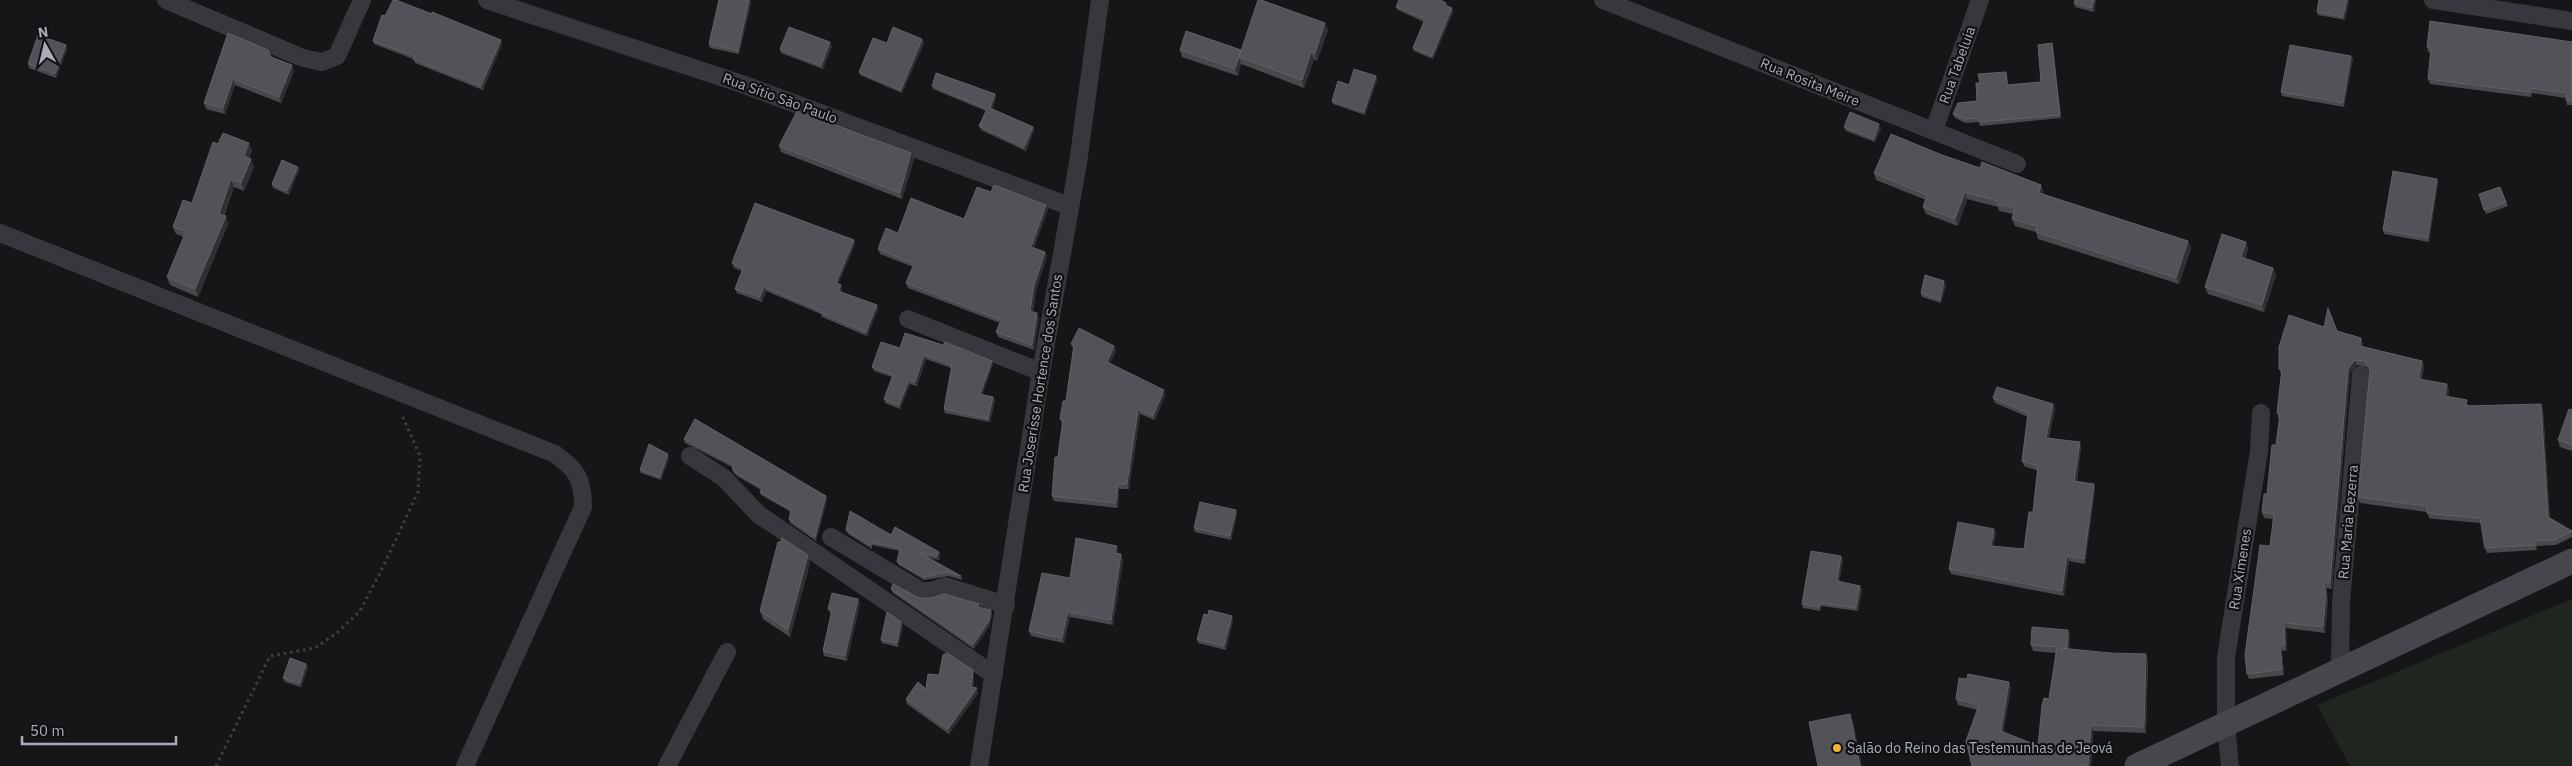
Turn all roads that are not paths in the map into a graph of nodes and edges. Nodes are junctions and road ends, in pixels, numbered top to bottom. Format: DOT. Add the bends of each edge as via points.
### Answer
graph roads {
  1 [pos="166,0"];
  2 [pos="362,0"];
  3 [pos="487,0"];
  4 [pos="1100,0"];
  5 [pos="1603,0"];
  6 [pos="1980,0"];
  7 [pos="2433,0"];
  8 [pos="2572,21"];
  9 [pos="1934,130"];
  10 [pos="2017,164"];
  11 [pos="1069,206"];
  12 [pos="0,234"];
  13 [pos="908,318"];
  14 [pos="1041,372"];
  15 [pos="2361,375"];
  16 [pos="2261,413"];
  17 [pos="690,456"];
  18 [pos="831,537"];
  19 [pos="2572,561"];
  20 [pos="1006,605"];
  21 [pos="727,652"];
  22 [pos="2340,669"];
  23 [pos="994,675"];
  24 [pos="2226,725"];
  25 [pos="465,766"];
  26 [pos="666,766"];
  27 [pos="979,766"];
  28 [pos="2138,766"];
  29 [pos="2230,766"];
  1 -- 2 [label="street" via="303,58 322,62 337,56"];
  3 -- 11 [label="street, Rua Sítio São Paulo" via="742,84"];
  4 -- 11 [label="street, Rua Joserísse Hortence dos Santos"];
  5 -- 9 [label="street, Rua Rosita Meire"];
  6 -- 9 [label="street, Rua Tabeluia"];
  7 -- 8 [label="street"];
  9 -- 10 [label="street, Rua Rosita Meire"];
  11 -- 14 [label="street, Rua Joserísse Hortence dos Santos"];
  12 -- 25 [label="street" via="555,454 569,465 580,478 583,507"];
  13 -- 14 [label="street"];
  14 -- 20 [label="street, Rua Joserísse Hortence dos Santos"];
  15 -- 22 [label="street, Rua Maria Bezerra" via="2346,546"];
  16 -- 24 [label="street, Rua Ximenes" via="2259,450 2226,657"];
  17 -- 23 [label="street" via="724,478 758,514"];
  18 -- 20 [label="street" via="921,591 945,586"];
  19 -- 22 [label="main road"];
  20 -- 23 [label="street, Rua Joserísse Hortence dos Santos"];
  21 -- 26 [label="street"];
  22 -- 24 [label="main road"];
  23 -- 27 [label="street, Rua Joserísse Hortence dos Santos"];
  24 -- 28 [label="main road"];
  24 -- 29 [label="street, Rua Ximenes"];
}
